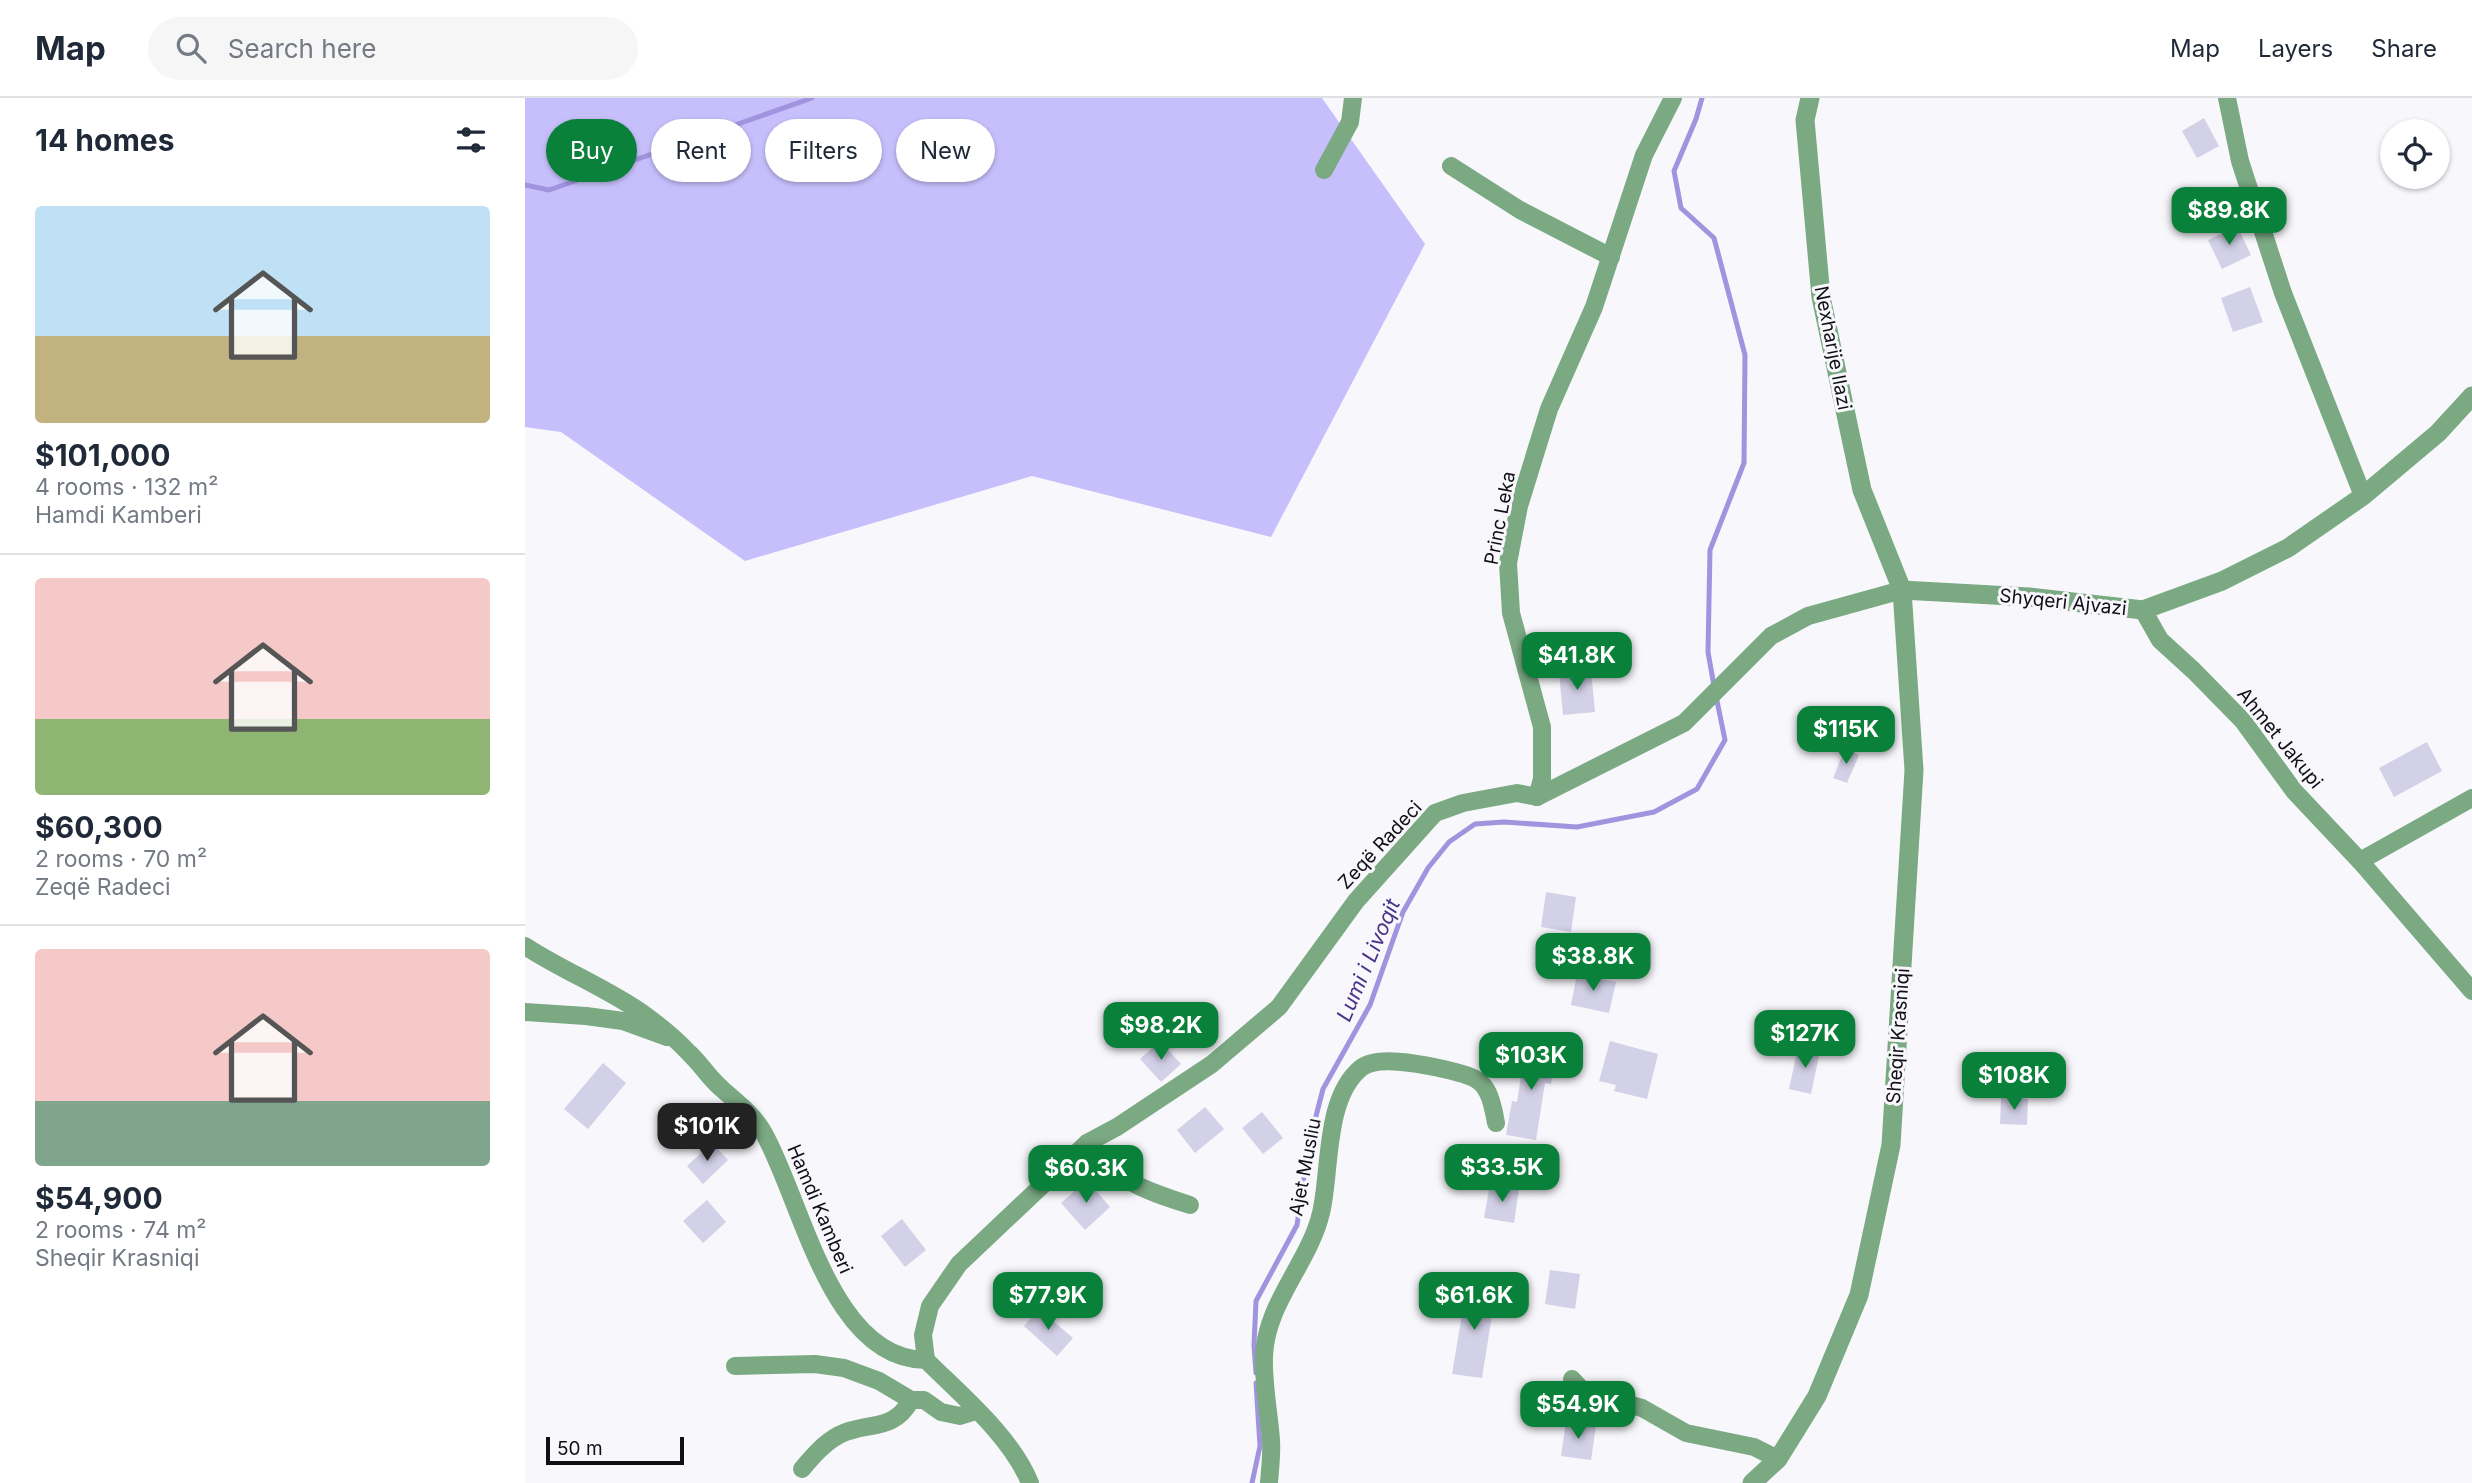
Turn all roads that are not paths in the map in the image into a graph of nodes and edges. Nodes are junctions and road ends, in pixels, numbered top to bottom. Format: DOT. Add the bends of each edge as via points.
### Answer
graph roads {
  1 [pos="1353,98"];
  2 [pos="1673,98"];
  3 [pos="1810,98"];
  4 [pos="2227,98"];
  5 [pos="1451,166"];
  6 [pos="1324,170"];
  7 [pos="1611,257"];
  8 [pos="2472,396"];
  9 [pos="2363,496"];
  10 [pos="1902,590"];
  11 [pos="2143,610"];
  12 [pos="1537,797"];
  13 [pos="2472,798"];
  14 [pos="2360,861"];
  15 [pos="525,946"];
  16 [pos="2471,989"];
  17 [pos="525,1012"];
  18 [pos="674,1038"];
  19 [pos="1496,1124"];
  20 [pos="1087,1143"];
  21 [pos="1190,1205"];
  22 [pos="926,1360"];
  23 [pos="735,1366"];
  24 [pos="1572,1379"];
  25 [pos="911,1400"];
  26 [pos="976,1410"];
  27 [pos="1778,1460"];
  28 [pos="802,1469"];
  29 [pos="1030,1483"];
  30 [pos="1269,1483"];
  31 [pos="1752,1483"];
  1 -- 6 [label="street" via="1350,122"];
  2 -- 7 [label="street, Princ Leka" via="1644,155"];
  3 -- 10 [label="street, Nexharije Ilazi" via="1805,120 1821,297 1862,490"];
  4 -- 9 [label="street" via="2240,161 2283,293"];
  5 -- 7 [label="street" via="1520,210"];
  7 -- 12 [label="street, Princ Leka" via="1549,409 1519,506 1508,563 1511,613 1542,727 1542,779"];
  8 -- 9 [label="street, Shyqeri Ajvazi" via="2438,433"];
  9 -- 11 [label="street, Shyqeri Ajvazi" via="2288,548 2222,581"];
  10 -- 11 [label="street, Shyqeri Ajvazi" via="2029,597"];
  10 -- 12 [label="street, Zeqë Radeci" via="1808,616 1771,636 1684,723"];
  10 -- 27 [label="street, Sheqir Krasniqi" via="1914,770 1891,1145 1859,1295 1817,1396"];
  11 -- 14 [label="street, Ahmet Jakupi" via="2160,640 2243,722 2294,791"];
  12 -- 20 [label="street, Zeqë Radeci" via="1517,793 1435,813 1356,901 1279,1007 1212,1064"];
  13 -- 14 [label="street"];
  14 -- 16 [label="street, Ahmet Jakupi"];
  15 -- 18 [label="street, Hamdi Kamberi" via="645,1014"];
  17 -- 18 [label="street" via="623,1021"];
  18 -- 22 [label="street, Hamdi Kamberi" via="761,1128 826,1279 857,1324 881,1345 911,1360"];
  19 -- 30 [label="street, Ajet Musliu" via="1486,1085 1468,1075 1384,1060 1363,1066 1344,1086 1331,1136 1321,1214 1268,1330 1264,1355 1271,1444"];
  20 -- 21 [label="street" via="1103,1163 1130,1183"];
  20 -- 22 [label="street, Zeqë Radeci" via="959,1264 930,1307 923,1335"];
  22 -- 26 [label="street, Hamdi Kamberi"];
  23 -- 25 [label="street" via="844,1368"];
  24 -- 27 [label="street" via="1584,1392 1642,1408 1686,1433 1754,1447"];
  25 -- 26 [label="street" via="923,1400 941,1412 960,1416"];
  25 -- 28 [label="street" via="894,1421 842,1434 823,1445"];
  26 -- 29 [label="street, Hamdi Kamberi" via="1003,1440"];
  27 -- 31 [label="street, Sheqir Krasniqi"];
}
